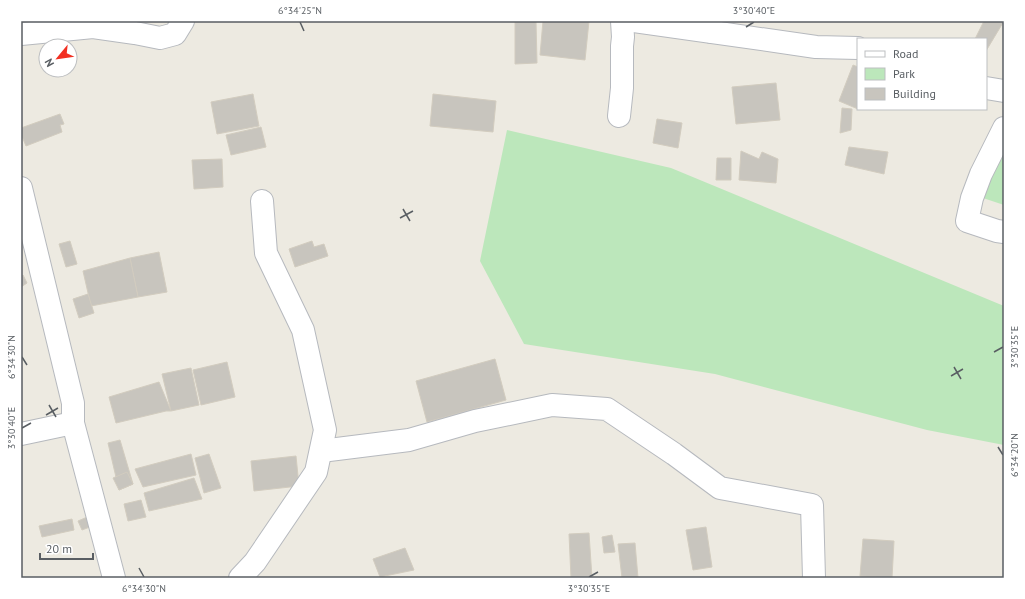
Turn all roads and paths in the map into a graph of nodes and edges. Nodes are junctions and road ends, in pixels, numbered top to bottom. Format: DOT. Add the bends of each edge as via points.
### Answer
graph roads {
  1 [pos="183,21"];
  2 [pos="622,21"];
  3 [pos="634,21"];
  4 [pos="712,26"];
  5 [pos="21,34"];
  6 [pos="857,48"];
  7 [pos="987,88"];
  8 [pos="1004,91"];
  9 [pos="619,116"];
  10 [pos="1004,128"];
  11 [pos="21,188"];
  12 [pos="262,201"];
  13 [pos="1004,232"];
  14 [pos="73,423"];
  15 [pos="21,434"];
  16 [pos="321,450"];
  17 [pos="114,578"];
  18 [pos="240,578"];
  19 [pos="814,578"];
  1 -- 5 [label="street" via="176,34 160,38 93,27"];
  2 -- 9 [label="street" via="622,88"];
  3 -- 4 [label="street"];
  4 -- 6 [label="street" via="816,47"];
  7 -- 8 [label="street"];
  10 -- 13 [label="street" via="979,180 967,221"];
  11 -- 14 [label="street" via="73,404"];
  12 -- 16 [label="street" via="266,254 305,338 325,430"];
  14 -- 15 [label="street"];
  14 -- 17 [label="street"];
  16 -- 18 [label="street" via="316,472 255,562"];
  16 -- 19 [label="street" via="409,440 475,421 552,405 607,409 720,488 812,506"];
}
